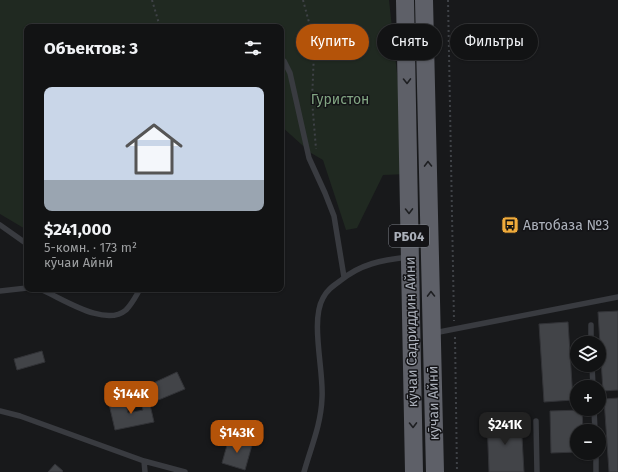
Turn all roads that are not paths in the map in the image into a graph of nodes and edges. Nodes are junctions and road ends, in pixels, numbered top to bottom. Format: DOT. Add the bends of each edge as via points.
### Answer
graph roads {
  1 [pos="405,0"];
  2 [pos="424,0"];
  3 [pos="284,61"];
  4 [pos="0,225"];
  5 [pos="24,242"];
  6 [pos="410,256"];
  7 [pos="344,277"];
  8 [pos="24,288"];
  9 [pos="0,291"];
  10 [pos="47,292"];
  11 [pos="138,292"];
  12 [pos="618,296"];
  13 [pos="591,326"];
  14 [pos="432,333"];
  15 [pos="591,336"];
  16 [pos="0,412"];
  17 [pos="536,421"];
  18 [pos="596,460"];
  19 [pos="144,461"];
  20 [pos="145,472"];
  21 [pos="185,472"];
  22 [pos="304,472"];
  23 [pos="414,472"];
  24 [pos="435,472"];
  25 [pos="537,472"];
  26 [pos="596,472"];
  1 -- 6 [label="highway, кӯчаи Садриддин Айни / РБ04, one-way"];
  14 -- 2 [label="highway, кӯчаи Садриддин Айни / РБ04, one-way"];
  3 -- 7 [label="lane" via="290,73 309,158 334,216"];
  4 -- 5 [label="lane"];
  6 -- 7 [label="lane" via="369,263"];
  6 -- 23 [label="highway, кӯчаи Садриддин Айни / РБ04, one-way"];
  7 -- 22 [label="lane" via="327,291 319,310 322,407 318,429"];
  8 -- 9 [label="lane"];
  10 -- 11 [label="lane" via="98,315 110,317 127,309"];
  12 -- 14 [label="lane"];
  13 -- 15 [label="lane"];
  14 -- 24 [label="highway, кӯчаи Айнӣ / РБ04"];
  16 -- 19 [label="lane" via="27,419"];
  17 -- 25 [label="lane"];
  18 -- 26 [label="lane"];
  19 -- 20 [label="lane"];
  19 -- 21 [label="lane"];
}
